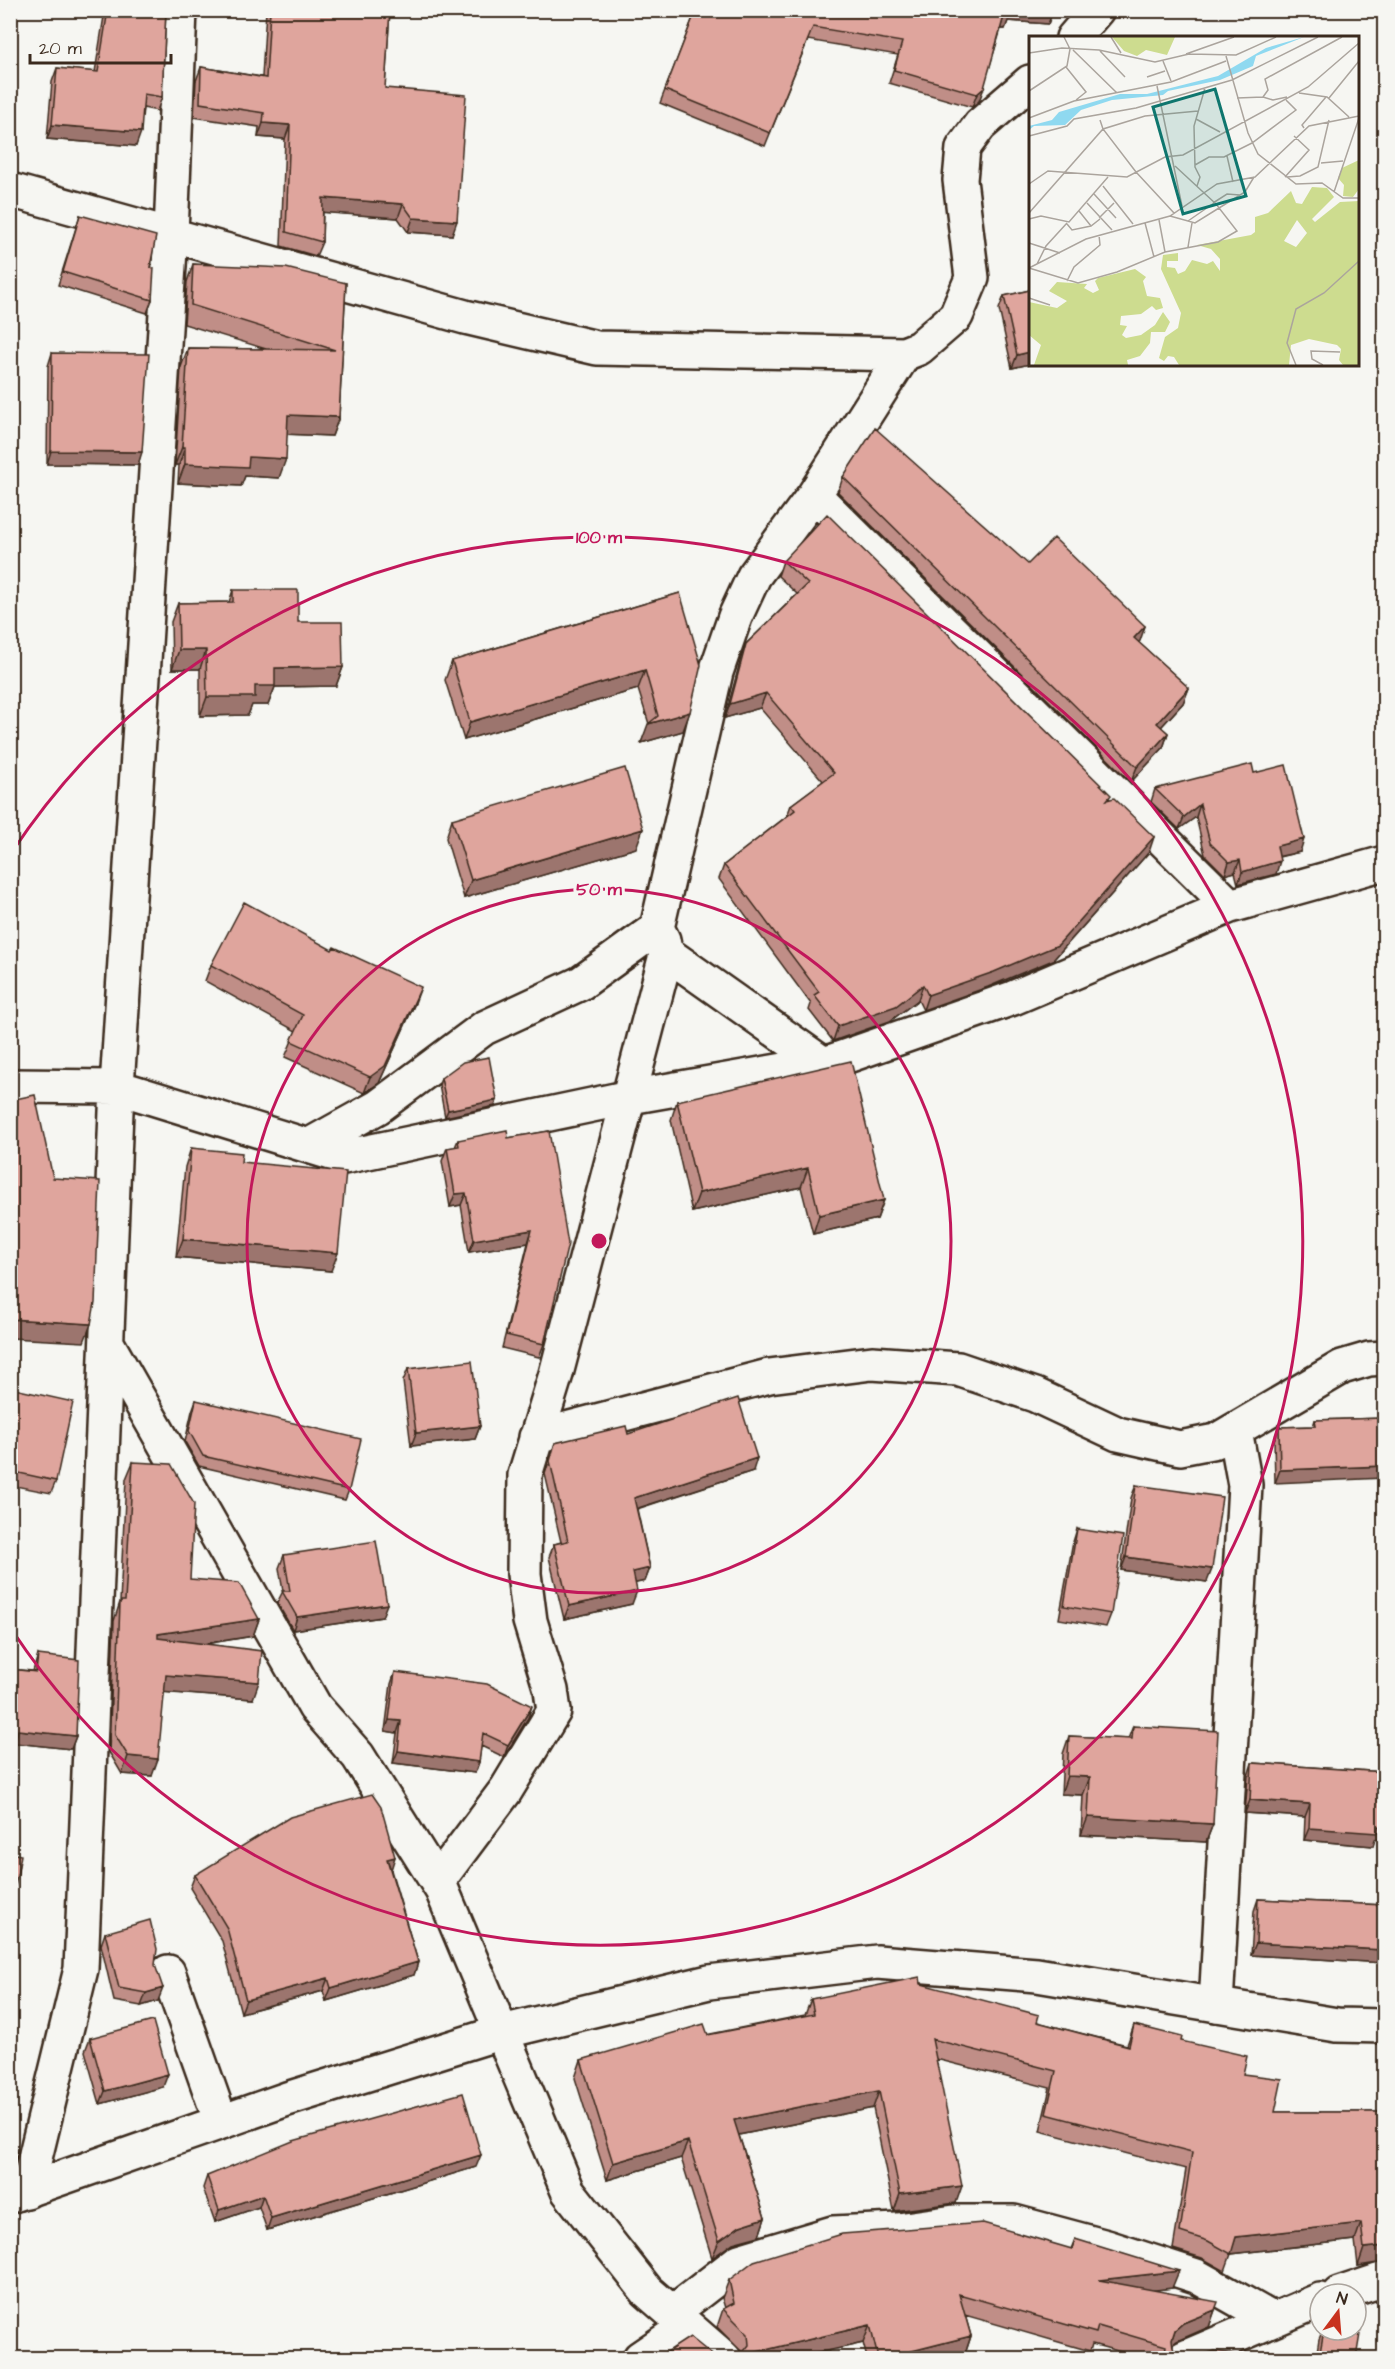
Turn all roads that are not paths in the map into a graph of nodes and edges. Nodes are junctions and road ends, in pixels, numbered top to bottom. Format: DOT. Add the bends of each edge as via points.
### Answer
graph roads {
  1 [pos="180,10"];
  2 [pos="1097,10"];
  3 [pos="1075,36"];
  4 [pos="1029,83"];
  5 [pos="10,189"];
  6 [pos="171,234"];
  7 [pos="904,354"];
  8 [pos="814,495"];
  9 [pos="1384,863"];
  10 [pos="1230,906"];
  11 [pos="661,940"];
  12 [pos="822,1064"];
  13 [pos="10,1086"];
  14 [pos="117,1087"];
  15 [pos="630,1097"];
  16 [pos="308,1146"];
  17 [pos="107,1343"];
  18 [pos="1384,1358"];
  19 [pos="1235,1430"];
  20 [pos="536,1437"];
  21 [pos="437,1882"];
  22 [pos="168,1971"];
  23 [pos="1216,2005"];
  24 [pos="1384,2026"];
  25 [pos="502,2032"];
  26 [pos="221,2122"];
  27 [pos="19,2194"];
  28 [pos="1384,2279"];
  29 [pos="1368,2284"];
  30 [pos="1308,2305"];
  31 [pos="679,2319"];
  32 [pos="1272,2319"];
  33 [pos="640,2358"];
  34 [pos="724,2358"];
  35 [pos="1184,2358"];
  1 -- 6 [label="street"];
  2 -- 3 [label="street"];
  4 -- 7 [label="street" via="980,125 963,148 960,180 972,278 956,316 919,348"];
  5 -- 6 [label="street"];
  6 -- 7 [label="street" via="465,317 597,348"];
  6 -- 14 [label="street"];
  7 -- 8 [label="street"];
  8 -- 10 [label="street"];
  8 -- 11 [label="street" via="754,576 716,672"];
  9 -- 10 [label="street"];
  10 -- 12 [label="street" via="1013,998"];
  11 -- 12 [label="street"];
  11 -- 15 [label="street"];
  11 -- 16 [label="street" via="484,1028 378,1107"];
  12 -- 15 [label="street"];
  13 -- 14 [label="street"];
  14 -- 16 [label="street"];
  14 -- 17 [label="street"];
  15 -- 16 [label="street" via="344,1157"];
  15 -- 20 [label="street"];
  17 -- 21 [label="street" via="315,1707 358,1756"];
  17 -- 27 [label="street" via="81,1969"];
  18 -- 19 [label="street" via="1342,1367"];
  19 -- 20 [label="street" via="1216,1441 1180,1448 1118,1434 1035,1395 958,1369 872,1363 769,1376"];
  19 -- 23 [label="street" via="1245,1485"];
  20 -- 21 [label="street" via="525,1475 524,1574 530,1621 554,1711 506,1790"];
  21 -- 25 [label="street"];
  22 -- 26 [label="street"];
  23 -- 24 [label="street" via="1337,2025"];
  23 -- 25 [label="street" via="1037,1975 876,1962 709,1982"];
  25 -- 26 [label="street"];
  25 -- 31 [label="street" via="568,2191 647,2291"];
  26 -- 27 [label="street"];
  28 -- 29 [label="street"];
  30 -- 32 [label="street"];
  31 -- 32 [label="street" via="739,2261 833,2233 954,2222 1014,2222 1107,2247 1196,2276"];
  31 -- 33 [label="street"];
  31 -- 34 [label="street"];
  32 -- 35 [label="street"];
}
